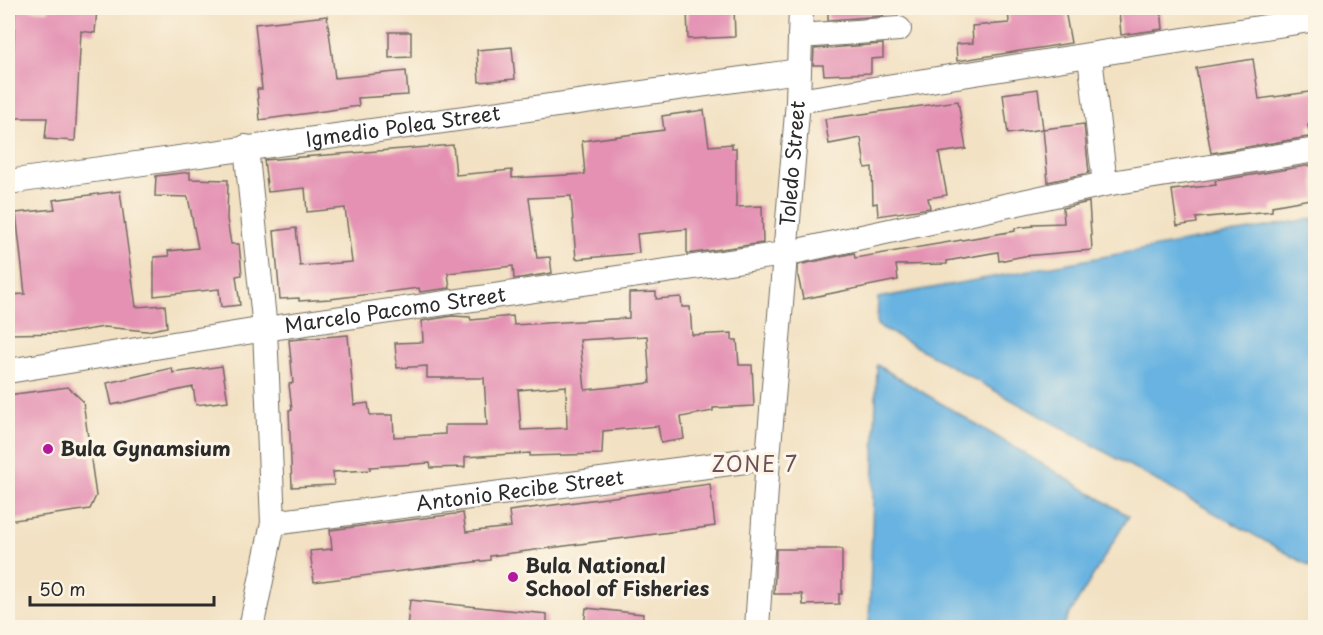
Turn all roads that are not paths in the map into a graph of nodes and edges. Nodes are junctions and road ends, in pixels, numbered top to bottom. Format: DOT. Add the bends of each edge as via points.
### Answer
graph roads {
  1 [pos="801,8"];
  2 [pos="1316,19"];
  3 [pos="899,28"];
  4 [pos="800,36"];
  5 [pos="1090,57"];
  6 [pos="799,71"];
  7 [pos="798,101"];
  8 [pos="246,147"];
  9 [pos="1316,150"];
  10 [pos="8,182"];
  11 [pos="1105,184"];
  12 [pos="784,254"];
  13 [pos="265,329"];
  14 [pos="8,371"];
  15 [pos="768,458"];
  16 [pos="273,523"];
  17 [pos="250,627"];
  18 [pos="758,627"];
  1 -- 4 [label="street, Toledo Street"];
  2 -- 5 [label="street"];
  3 -- 4 [label="street"];
  4 -- 6 [label="street, Toledo Street"];
  5 -- 7 [label="street"];
  5 -- 11 [label="street"];
  6 -- 7 [label="street, Toledo Street"];
  6 -- 8 [label="street, Igmedio Polea Street"];
  7 -- 12 [label="street, Toledo Street"];
  8 -- 10 [label="street, Igmedio Polea Street"];
  8 -- 13 [label="street"];
  9 -- 11 [label="street, Marcelo Pacomo Street"];
  11 -- 12 [label="street, Marcelo Pacomo Street"];
  12 -- 13 [label="street, Marcelo Pacomo Street"];
  12 -- 15 [label="street, Toledo Street"];
  13 -- 14 [label="street, Marcelo Pacomo Street"];
  13 -- 16 [label="street"];
  15 -- 16 [label="street, Antonio Recibe Street"];
  15 -- 18 [label="street, Toledo Street"];
  16 -- 17 [label="street"];
}
